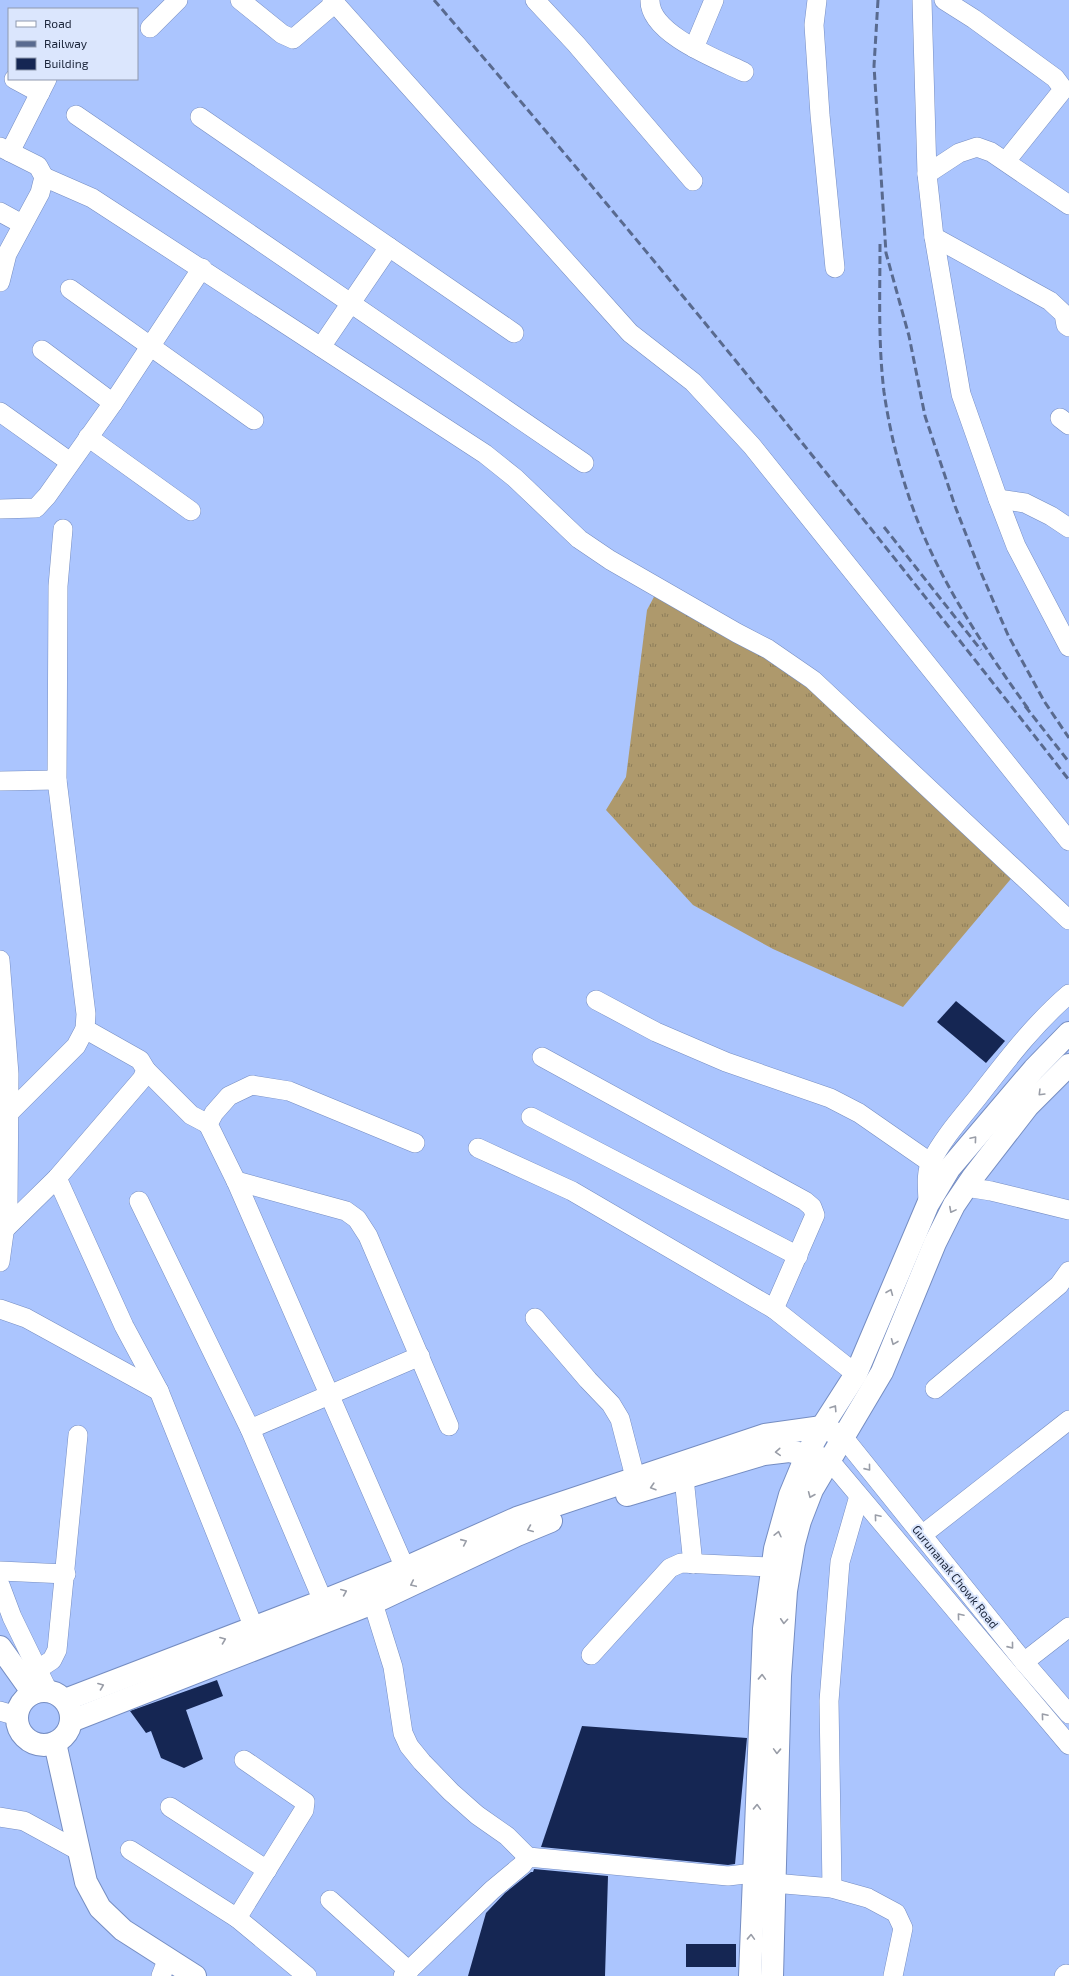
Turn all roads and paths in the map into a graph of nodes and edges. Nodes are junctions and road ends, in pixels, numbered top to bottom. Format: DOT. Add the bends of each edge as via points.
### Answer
graph roads {
  1 [pos="178,0"];
  2 [pos="240,0"];
  3 [pos="650,0"];
  4 [pos="714,0"];
  5 [pos="817,0"];
  6 [pos="922,0"];
  7 [pos="944,0"];
  8 [pos="333,2"];
  9 [pos="542,2"];
  10 [pos="150,28"];
  11 [pos="694,48"];
  12 [pos="744,72"];
  13 [pos="18,80"];
  14 [pos="43,86"];
  15 [pos="76,115"];
  16 [pos="200,117"];
  17 [pos="5,150"];
  18 [pos="1006,162"];
  19 [pos="927,174"];
  20 [pos="44,177"];
  21 [pos="693,181"];
  22 [pos="1069,205"];
  23 [pos="0,212"];
  24 [pos="22,224"];
  25 [pos="934,237"];
  26 [pos="389,247"];
  27 [pos="202,268"];
  28 [pos="835,268"];
  29 [pos="0,282"];
  30 [pos="70,289"];
  31 [pos="350,303"];
  32 [pos="1069,327"];
  33 [pos="514,333"];
  34 [pos="150,346"];
  35 [pos="321,347"];
  36 [pos="42,350"];
  37 [pos="113,404"];
  38 [pos="0,412"];
  39 [pos="254,420"];
  40 [pos="88,436"];
  41 [pos="70,462"];
  42 [pos="584,464"];
  43 [pos="998,499"];
  44 [pos="0,509"];
  45 [pos="192,511"];
  46 [pos="1069,528"];
  47 [pos="63,529"];
  48 [pos="1069,647"];
  49 [pos="57,780"];
  50 [pos="0,781"];
  51 [pos="1069,841"];
  52 [pos="1069,920"];
  53 [pos="0,960"];
  54 [pos="1069,994"];
  55 [pos="596,1000"];
  56 [pos="85,1029"];
  57 [pos="1069,1033"];
  58 [pos="542,1057"];
  59 [pos="1069,1065"];
  60 [pos="146,1070"];
  61 [pos="8,1114"];
  62 [pos="531,1117"];
  63 [pos="208,1124"];
  64 [pos="415,1143"];
  65 [pos="478,1148"];
  66 [pos="940,1166"];
  67 [pos="4,1176"];
  68 [pos="57,1178"];
  69 [pos="236,1181"];
  70 [pos="970,1182"];
  71 [pos="139,1201"];
  72 [pos="1069,1210"];
  73 [pos="4,1230"];
  74 [pos="798,1256"];
  75 [pos="0,1262"];
  76 [pos="1069,1271"];
  77 [pos="0,1309"];
  78 [pos="774,1309"];
  79 [pos="535,1318"];
  80 [pos="420,1356"];
  81 [pos="856,1374"];
  82 [pos="936,1389"];
  83 [pos="159,1391"];
  84 [pos="330,1396"];
  85 [pos="1069,1420"];
  86 [pos="449,1426"];
  87 [pos="822,1427"];
  88 [pos="250,1429"];
  89 [pos="78,1435"];
  90 [pos="844,1438"];
  91 [pos="807,1454"];
  92 [pos="830,1461"];
  93 [pos="635,1477"];
  94 [pos="684,1478"];
  95 [pos="859,1496"];
  96 [pos="922,1535"];
  97 [pos="693,1564"];
  98 [pos="772,1567"];
  99 [pos="405,1568"];
  100 [pos="0,1571"];
  101 [pos="66,1574"];
  102 [pos="0,1585"];
  103 [pos="323,1601"];
  104 [pos="373,1603"];
  105 [pos="1069,1627"];
  106 [pos="254,1628"];
  107 [pos="0,1647"];
  108 [pos="591,1655"];
  109 [pos="1024,1662"];
  110 [pos="37,1670"];
  111 [pos="48,1695"];
  112 [pos="8,1713"];
  113 [pos="1069,1714"];
  114 [pos="71,1721"];
  115 [pos="55,1743"];
  116 [pos="1069,1746"];
  117 [pos="244,1760"];
  118 [pos="170,1807"];
  119 [pos="0,1817"];
  120 [pos="130,1850"];
  121 [pos="79,1851"];
  122 [pos="528,1857"];
  123 [pos="267,1870"];
  124 [pos="754,1873"];
  125 [pos="773,1883"];
  126 [pos="832,1888"];
  127 [pos="330,1900"];
  128 [pos="238,1918"];
  129 [pos="164,1967"];
  130 [pos="406,1973"];
  131 [pos="195,1976"];
  132 [pos="307,1976"];
  133 [pos="750,1976"];
  134 [pos="772,1976"];
  135 [pos="893,1976"];
  1 -- 10 [label="street"];
  2 -- 8 [label="street" via="282,34 293,39"];
  3 -- 11 [label="street" via="659,21 671,33"];
  4 -- 11 [label="street"];
  5 -- 28 [label="street" via="814,25 820,115"];
  6 -- 19 [label="street"];
  7 -- 18 [label="street" via="1055,78 1061,86 1062,91"];
  8 -- 51 [label="street" via="630,333 693,382 752,446"];
  9 -- 21 [label="street"];
  11 -- 12 [label="street"];
  13 -- 14 [label="street"];
  14 -- 17 [label="street"];
  15 -- 31 [label="street"];
  16 -- 26 [label="street"];
  17 -- 20 [label="street" via="38,166"];
  18 -- 19 [label="street" via="977,147 959,153"];
  18 -- 22 [label="street"];
  19 -- 25 [label="street"];
  20 -- 24 [label="street" via="40,193"];
  20 -- 27 [label="street" via="92,198"];
  23 -- 24 [label="street"];
  24 -- 29 [label="street" via="7,254"];
  25 -- 32 [label="street" via="1050,301 1064,314 1066,325"];
  25 -- 43 [label="street" via="962,394"];
  26 -- 31 [label="street"];
  26 -- 33 [label="street"];
  27 -- 34 [label="street"];
  27 -- 35 [label="street"];
  30 -- 34 [label="street"];
  31 -- 35 [label="street"];
  31 -- 42 [label="street"];
  34 -- 37 [label="street"];
  34 -- 39 [label="street"];
  35 -- 52 [label="street" via="485,454 515,478 579,539 610,560 768,649 813,680"];
  36 -- 37 [label="street"];
  37 -- 40 [label="street"];
  38 -- 41 [label="street"];
  40 -- 41 [label="street"];
  40 -- 45 [label="street"];
  41 -- 44 [label="street" via="36,508"];
  43 -- 46 [label="street" via="1025,503 1052,516"];
  43 -- 48 [label="street" via="1016,546"];
  47 -- 49 [label="street" via="58,593"];
  49 -- 50 [label="street"];
  49 -- 56 [label="street" via="86,1014"];
  53 -- 61 [label="street" via="9,1074"];
  54 -- 66 [label="street" via="1047,1013 1014,1051 951,1130"];
  55 -- 66 [label="street" via="656,1032 726,1062 830,1098"];
  56 -- 60 [label="street" via="140,1060"];
  56 -- 61 [label="street" via="76,1046"];
  66 -- 57 [label="main road, one-way"];
  58 -- 74 [label="street" via="805,1201 812,1207 815,1215"];
  59 -- 70 [label="main road, one-way" via="1028,1106"];
  60 -- 63 [label="street" via="191,1115"];
  60 -- 68 [label="street" via="142,1079"];
  61 -- 67 [label="street"];
  62 -- 74 [label="street"];
  63 -- 64 [label="street" via="229,1096 252,1085 289,1092"];
  63 -- 69 [label="street"];
  65 -- 78 [label="street" via="572,1191"];
  81 -- 66 [label="main road, one-way" via="928,1204"];
  67 -- 73 [label="street" via="8,1204"];
  68 -- 73 [label="street"];
  68 -- 83 [label="street" via="124,1326"];
  69 -- 80 [label="street" via="346,1211 357,1219 368,1236"];
  69 -- 84 [label="street"];
  70 -- 72 [label="street" via="990,1191"];
  70 -- 90 [label="main road, one-way" via="935,1243 882,1372"];
  71 -- 88 [label="street"];
  73 -- 75 [label="street"];
  74 -- 78 [label="street"];
  76 -- 82 [label="street" via="1059,1284"];
  77 -- 83 [label="street" via="26,1318"];
  78 -- 81 [label="street"];
  79 -- 93 [label="street" via="611,1404 620,1419"];
  80 -- 84 [label="street"];
  80 -- 86 [label="street"];
  87 -- 81 [label="main road, one-way"];
  83 -- 106 [label="street"];
  84 -- 88 [label="street"];
  84 -- 99 [label="street"];
  85 -- 96 [label="street"];
  87 -- 90 [label="main road"];
  87 -- 91 [label="main road"];
  87 -- 93 [label="main road" via="764,1435"];
  88 -- 103 [label="street"];
  89 -- 101 [label="street"];
  90 -- 92 [label="main road"];
  90 -- 96 [label="street, Gurunanak Chowk Road, one-way"];
  91 -- 92 [label="main road"];
  91 -- 94 [label="main road, one-way" via="789,1451 764,1454"];
  98 -- 91 [label="main road, one-way" via="780,1527"];
  92 -- 95 [label="street"];
  92 -- 125 [label="main road, one-way" via="812,1490 800,1521 786,1591 780,1676"];
  99 -- 93 [label="main road, one-way" via="517,1518"];
  94 -- 97 [label="street"];
  94 -- 104 [label="main road, one-way" via="572,1512"];
  116 -- 95 [label="street, one-way"];
  95 -- 126 [label="street" via="840,1562 830,1693"];
  96 -- 109 [label="street, Gurunanak Chowk Road, one-way"];
  97 -- 98 [label="street"];
  97 -- 108 [label="street" via="681,1563 670,1568"];
  124 -- 98 [label="main road, one-way" via="764,1629"];
  103 -- 99 [label="main road, one-way"];
  100 -- 101 [label="street"];
  101 -- 110 [label="street" via="57,1650 52,1660"];
  102 -- 110 [label="street"];
  103 -- 106 [label="main road"];
  104 -- 114 [label="main road"];
  104 -- 122 [label="street" via="393,1667 403,1733 409,1746 451,1792"];
  105 -- 109 [label="street"];
  111 -- 106 [label="main road, one-way"];
  107 -- 111 [label="main road"];
  109 -- 113 [label="street, Gurunanak Chowk Road"];
  110 -- 111 [label="street"];
  111 -- 112 [label="main road" via="25,1699"];
  111 -- 114 [label="main road" via="70,1711"];
  112 -- 115 [label="main road" via="28,1740 46,1745"];
  114 -- 115 [label="main road" via="63,1737"];
  115 -- 121 [label="main road"];
  117 -- 123 [label="street" via="305,1802 304,1810"];
  118 -- 123 [label="street"];
  119 -- 121 [label="street" via="24,1821"];
  120 -- 128 [label="street"];
  121 -- 129 [label="main road" via="86,1882 100,1908"];
  122 -- 124 [label="street" via="728,1876"];
  122 -- 130 [label="street"];
  123 -- 128 [label="street"];
  133 -- 124 [label="main road, one-way"];
  125 -- 126 [label="street"];
  125 -- 134 [label="main road"];
  126 -- 135 [label="street" via="868,1898 896,1913 903,1928"];
  127 -- 130 [label="street"];
  128 -- 132 [label="street"];
  129 -- 131 [label="main road"];
}
